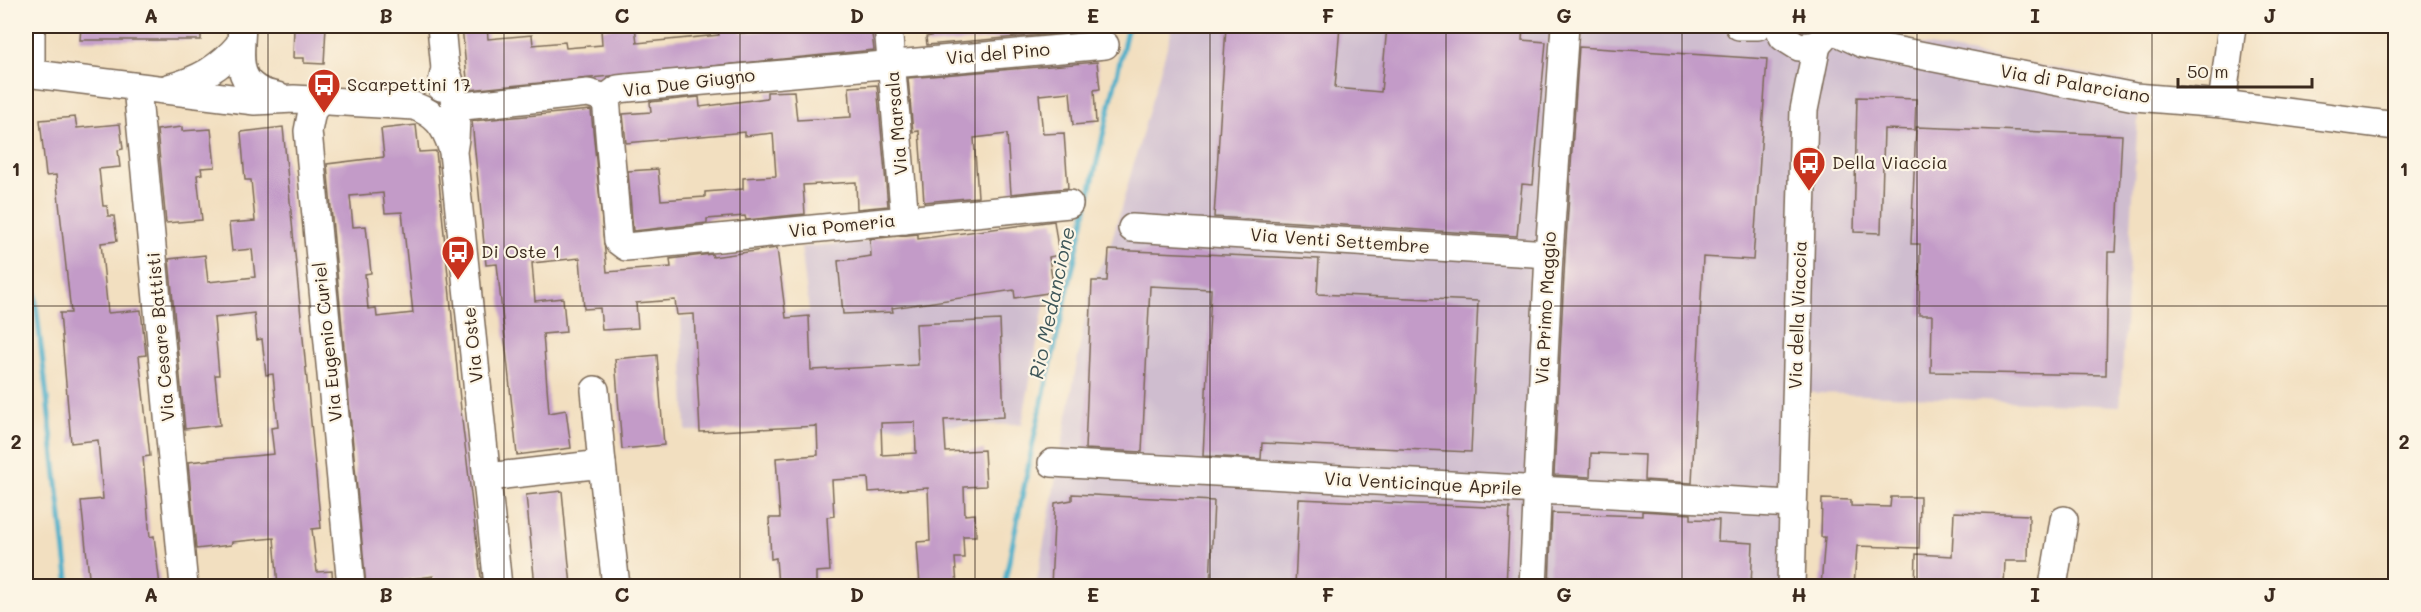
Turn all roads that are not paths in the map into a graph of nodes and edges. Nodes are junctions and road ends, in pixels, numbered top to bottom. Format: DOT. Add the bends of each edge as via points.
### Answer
graph roads {
  1 [pos="31,26"];
  2 [pos="441,26"];
  3 [pos="888,26"];
  4 [pos="1739,26"];
  5 [pos="1758,26"];
  6 [pos="1778,26"];
  7 [pos="2232,26"];
  8 [pos="1563,27"];
  9 [pos="1826,33"];
  10 [pos="241,35"];
  11 [pos="1105,45"];
  12 [pos="892,62"];
  13 [pos="445,69"];
  14 [pos="28,73"];
  15 [pos="137,87"];
  16 [pos="164,89"];
  17 [pos="606,98"];
  18 [pos="307,100"];
  19 [pos="2222,104"];
  20 [pos="414,106"];
  21 [pos="454,107"];
  22 [pos="2396,126"];
  23 [pos="453,152"];
  24 [pos="1069,204"];
  25 [pos="905,220"];
  26 [pos="1132,228"];
  27 [pos="1549,254"];
  28 [pos="595,390"];
  29 [pos="1052,463"];
  30 [pos="602,464"];
  31 [pos="488,477"];
  32 [pos="1537,491"];
  33 [pos="1793,504"];
  34 [pos="2064,520"];
  35 [pos="184,586"];
  36 [pos="351,586"];
  37 [pos="498,586"];
  38 [pos="616,586"];
  39 [pos="1533,586"];
  40 [pos="1791,586"];
  41 [pos="2054,586"];
  1 -- 14 [label="street"];
  2 -- 13 [label="street, Via Oste"];
  3 -- 12 [label="street, Via Marsala"];
  4 -- 5 [label="street"];
  6 -- 9 [label="street, Via di Palarciano" via="1783,37 1799,47"];
  7 -- 19 [label="street"];
  8 -- 27 [label="street, Via Primo Maggio"];
  9 -- 19 [label="street, Via di Palarciano" via="1863,44 2135,97"];
  9 -- 33 [label="street, Via della Viaccia" via="1804,110"];
  10 -- 16 [label="street" via="220,66"];
  10 -- 18 [label="street" via="244,74 252,87 259,93"];
  11 -- 12 [label="street, Via del Pino"];
  12 -- 17 [label="street, Via Due Giugno" via="627,87"];
  12 -- 25 [label="street, Via Marsala"];
  13 -- 20 [label="street, Via Oste" via="439,92"];
  13 -- 21 [label="street, Via Oste"];
  14 -- 15 [label="street"];
  15 -- 16 [label="street"];
  15 -- 35 [label="street, Via Cesare Battisti"];
  16 -- 18 [label="street" via="255,101"];
  17 -- 21 [label="street, Via Due Giugno" via="588,93"];
  17 -- 25 [label="street, Via Pomeria" via="618,241 630,247"];
  18 -- 20 [label="street"];
  18 -- 36 [label="street, Via Eugenio Curiel" via="312,111 308,131"];
  19 -- 22 [label="street, Via di Palarciano"];
  20 -- 23 [label="street" via="440,122"];
  21 -- 23 [label="street, Via Oste"];
  23 -- 31 [label="street, Via Oste"];
  24 -- 25 [label="street, Via Pomeria"];
  26 -- 27 [label="street, Via Venti Settembre"];
  27 -- 32 [label="street, Via Primo Maggio"];
  28 -- 30 [label="street"];
  29 -- 32 [label="street, Via Venticinque Aprile"];
  30 -- 31 [label="street"];
  30 -- 38 [label="street"];
  31 -- 37 [label="street, Via Oste"];
  32 -- 33 [label="street, Via Venticinque Aprile"];
  32 -- 39 [label="street, Via Primo Maggio"];
  33 -- 40 [label="street, Via della Viaccia"];
  34 -- 41 [label="street"];
}
